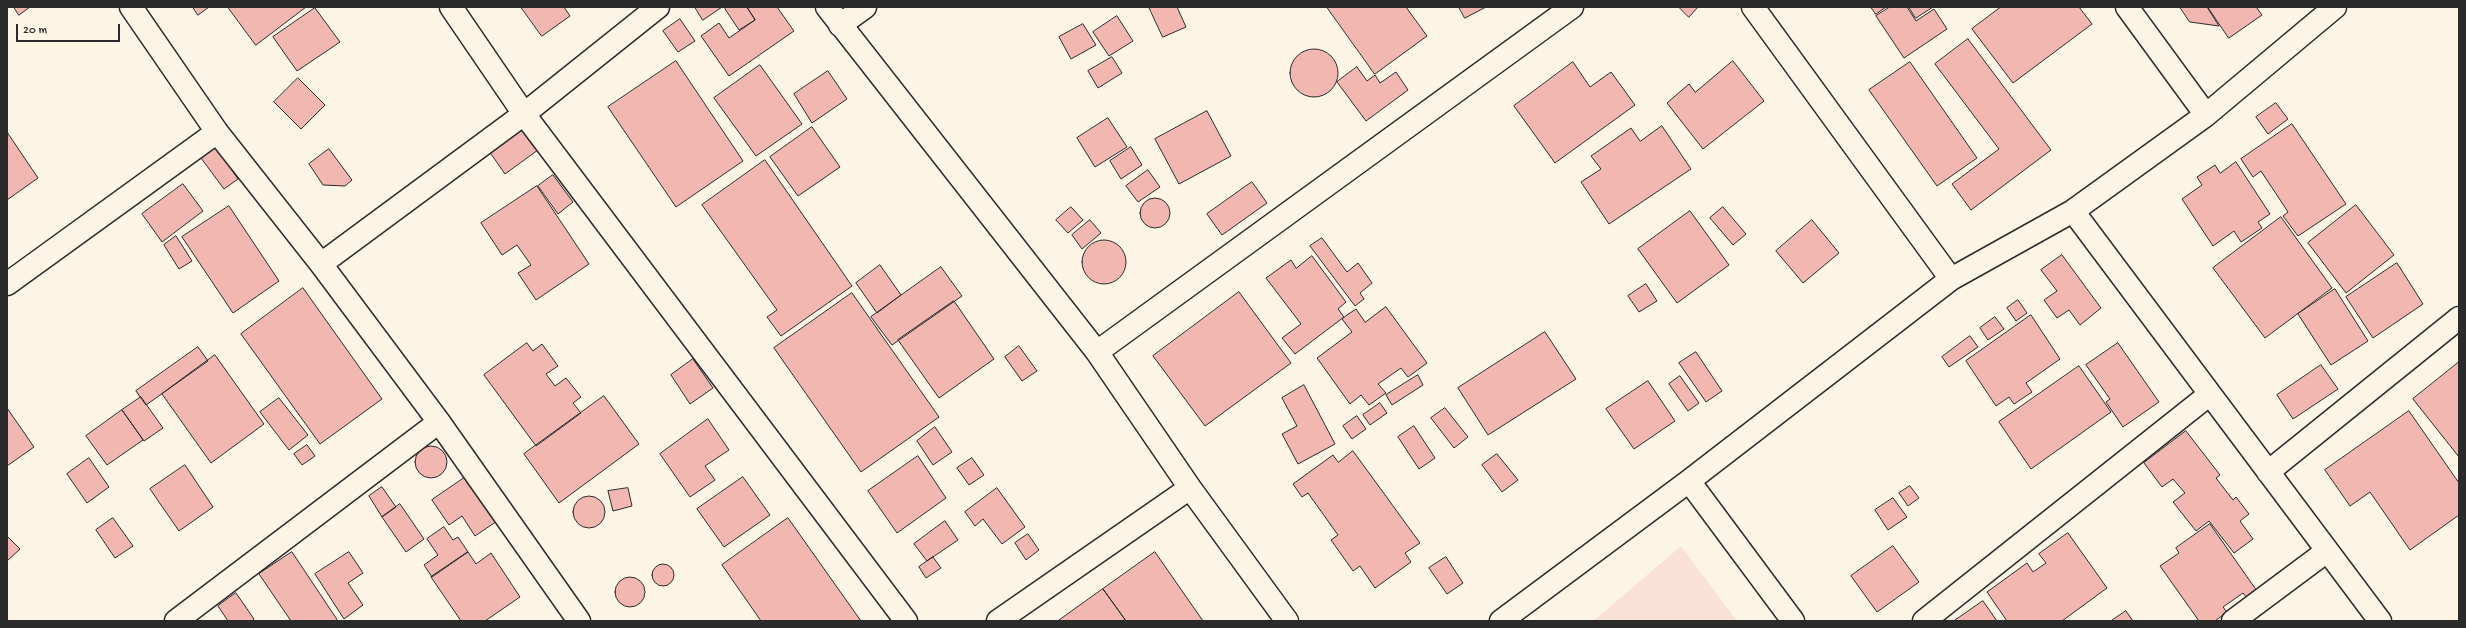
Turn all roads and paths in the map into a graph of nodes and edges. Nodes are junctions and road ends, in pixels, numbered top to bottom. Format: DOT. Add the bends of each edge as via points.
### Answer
graph roads {
  1 [pos="131,7"];
  2 [pos="451,7"];
  3 [pos="658,7"];
  4 [pos="827,7"];
  5 [pos="865,7"];
  6 [pos="1572,7"];
  7 [pos="1753,7"];
  8 [pos="2127,7"];
  9 [pos="2335,7"];
  10 [pos="840,25"];
  11 [pos="524,114"];
  12 [pos="2206,115"];
  13 [pos="217,132"];
  14 [pos="2073,211"];
  15 [pos="321,264"];
  16 [pos="1951,279"];
  17 [pos="7,284"];
  18 [pos="2459,318"];
  19 [pos="1097,352"];
  20 [pos="2210,394"];
  21 [pos="439,422"];
  22 [pos="2268,472"];
  23 [pos="1689,481"];
  24 [pos="1190,488"];
  25 [pos="2327,551"];
  26 [pos="176,621"];
  27 [pos="579,621"];
  28 [pos="906,621"];
  29 [pos="998,621"];
  30 [pos="1286,621"];
  31 [pos="1501,621"];
  32 [pos="1793,621"];
  33 [pos="1924,621"];
  34 [pos="2233,621"];
  35 [pos="2380,621"];
  1 -- 13 [label="street"];
  2 -- 11 [label="street"];
  3 -- 11 [label="street"];
  4 -- 10 [label="street"];
  5 -- 10 [label="street"];
  6 -- 19 [label="street"];
  7 -- 16 [label="street"];
  8 -- 12 [label="street"];
  9 -- 12 [label="street"];
  10 -- 19 [label="street"];
  11 -- 15 [label="street"];
  11 -- 28 [label="street"];
  12 -- 14 [label="street"];
  13 -- 15 [label="street"];
  13 -- 17 [label="street"];
  14 -- 16 [label="street"];
  14 -- 20 [label="street"];
  15 -- 21 [label="street"];
  16 -- 23 [label="street"];
  18 -- 22 [label="street"];
  19 -- 24 [label="street"];
  20 -- 22 [label="street"];
  20 -- 33 [label="street"];
  21 -- 26 [label="street"];
  21 -- 27 [label="street"];
  22 -- 25 [label="street"];
  23 -- 31 [label="street"];
  23 -- 32 [label="street"];
  24 -- 29 [label="street"];
  24 -- 30 [label="street"];
  25 -- 34 [label="street"];
  25 -- 35 [label="street"];
}
